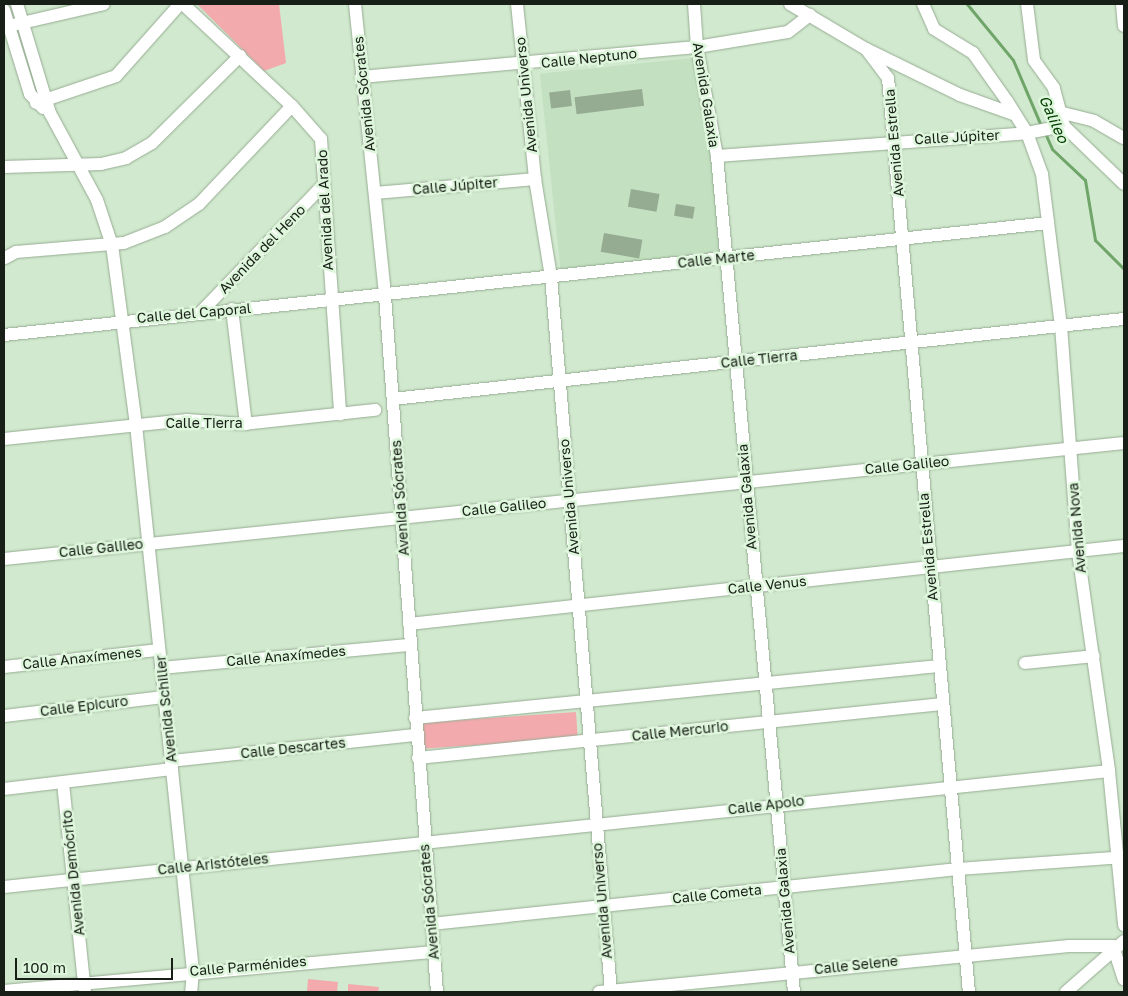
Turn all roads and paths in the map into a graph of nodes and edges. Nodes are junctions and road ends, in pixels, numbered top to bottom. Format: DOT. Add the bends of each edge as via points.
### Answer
graph roads {
  1 [pos="17,4"];
  2 [pos="104,4"];
  3 [pos="181,4"];
  4 [pos="355,4"];
  5 [pos="517,4"];
  6 [pos="694,4"];
  7 [pos="790,4"];
  8 [pos="922,4"];
  9 [pos="1027,4"];
  10 [pos="1122,4"];
  11 [pos="4,10"];
  12 [pos="810,15"];
  13 [pos="22,22"];
  14 [pos="8,26"];
  15 [pos="1124,26"];
  16 [pos="697,47"];
  17 [pos="866,49"];
  18 [pos="240,56"];
  19 [pos="523,66"];
  20 [pos="360,77"];
  21 [pos="41,101"];
  22 [pos="292,106"];
  23 [pos="1063,113"];
  24 [pos="1016,115"];
  25 [pos="1060,128"];
  26 [pos="1032,132"];
  27 [pos="1124,138"];
  28 [pos="893,141"];
  29 [pos="717,156"];
  30 [pos="80,164"];
  31 [pos="4,167"];
  32 [pos="535,179"];
  33 [pos="1124,184"];
  34 [pos="324,185"];
  35 [pos="375,193"];
  36 [pos="1048,223"];
  37 [pos="902,238"];
  38 [pos="112,245"];
  39 [pos="5,258"];
  40 [pos="726,258"];
  41 [pos="551,277"];
  42 [pos="385,296"];
  43 [pos="330,302"];
  44 [pos="232,309"];
  45 [pos="200,313"];
  46 [pos="122,320"];
  47 [pos="1124,320"];
  48 [pos="1061,326"];
  49 [pos="4,335"];
  50 [pos="911,343"];
  51 [pos="735,362"];
  52 [pos="559,381"];
  53 [pos="393,399"];
  54 [pos="375,410"];
  55 [pos="340,414"];
  56 [pos="246,424"];
  57 [pos="136,425"];
  58 [pos="4,439"];
  59 [pos="1124,443"];
  60 [pos="1071,448"];
  61 [pos="921,463"];
  62 [pos="746,482"];
  63 [pos="569,500"];
  64 [pos="401,517"];
  65 [pos="148,542"];
  66 [pos="1124,546"];
  67 [pos="1078,552"];
  68 [pos="4,559"];
  69 [pos="930,567"];
  70 [pos="756,586"];
  71 [pos="578,605"];
  72 [pos="409,624"];
  73 [pos="411,645"];
  74 [pos="159,650"];
  75 [pos="1094,656"];
  76 [pos="1025,663"];
  77 [pos="939,666"];
  78 [pos="4,667"];
  79 [pos="161,668"];
  80 [pos="765,684"];
  81 [pos="164,697"];
  82 [pos="585,701"];
  83 [pos="942,704"];
  84 [pos="4,716"];
  85 [pos="415,718"];
  86 [pos="768,722"];
  87 [pos="416,735"];
  88 [pos="588,740"];
  89 [pos="418,758"];
  90 [pos="171,765"];
  91 [pos="1109,771"];
  92 [pos="63,783"];
  93 [pos="950,784"];
  94 [pos="4,788"];
  95 [pos="776,804"];
  96 [pos="595,824"];
  97 [pos="423,843"];
  98 [pos="1121,858"];
  99 [pos="182,868"];
  100 [pos="958,869"];
  101 [pos="74,880"];
  102 [pos="4,887"];
  103 [pos="784,887"];
  104 [pos="602,906"];
  105 [pos="430,924"];
  106 [pos="1124,924"];
  107 [pos="1119,944"];
  108 [pos="433,952"];
  109 [pos="966,954"];
  110 [pos="193,971"];
  111 [pos="792,972"];
  112 [pos="1124,979"];
  113 [pos="84,988"];
  114 [pos="4,991"];
  115 [pos="192,992"];
  116 [pos="437,992"];
  117 [pos="607,992"];
  118 [pos="794,992"];
  119 [pos="969,992"];
  120 [pos="1066,992"];
  1 -- 13 [label="street"];
  2 -- 13 [label="street"];
  3 -- 18 [label="street, Avenida del Arado"];
  3 -- 21 [label="street" via="116,76 104,84"];
  4 -- 20 [label="street, Avenida Sócrates"];
  5 -- 19 [label="street, Avenida Universo"];
  6 -- 16 [label="street, Avenida Galaxia"];
  7 -- 12 [label="street"];
  8 -- 24 [label="street, Avenida Nova" via="934,29 973,53"];
  9 -- 23 [label="street" via="1034,60 1054,88"];
  10 -- 15 [label="street"];
  11 -- 14 [label="street"];
  12 -- 16 [label="street, Calle Neptuno" via="788,32"];
  12 -- 17 [label="street"];
  13 -- 14 [label="street"];
  13 -- 21 [label="street"];
  14 -- 21 [label="street"];
  16 -- 19 [label="street, Calle Neptuno"];
  16 -- 29 [label="street, Avenida Galaxia"];
  17 -- 24 [label="street" via="960,95"];
  17 -- 28 [label="street, Avenida Estrella" via="887,73"];
  18 -- 22 [label="street, Avenida del Arado"];
  18 -- 30 [label="street" via="152,143 126,158"];
  19 -- 20 [label="street, Calle Neptuno"];
  19 -- 32 [label="street, Avenida Universo"];
  20 -- 35 [label="street, Avenida Sócrates"];
  21 -- 30 [label="street, Avenida Schiller"];
  22 -- 34 [label="street, Avenida del Arado" via="321,140"];
  22 -- 38 [label="street" via="182,217 149,236"];
  23 -- 25 [label="street"];
  23 -- 27 [label="street" via="1094,121"];
  24 -- 26 [label="street, Avenida Nova"];
  25 -- 26 [label="street, Calle Júpiter"];
  25 -- 33 [label="street"];
  26 -- 28 [label="street, Calle Júpiter"];
  26 -- 36 [label="street, Avenida Nova" via="1042,174"];
  28 -- 29 [label="street, Calle Júpiter"];
  28 -- 37 [label="street, Avenida Estrella"];
  29 -- 40 [label="street, Avenida Galaxia"];
  30 -- 31 [label="street"];
  30 -- 38 [label="street, Avenida Schiller"];
  32 -- 35 [label="street, Calle Júpiter"];
  32 -- 41 [label="street, Avenida Universo"];
  34 -- 43 [label="street, Avenida del Arado"];
  34 -- 45 [label="street, Avenida del Heno"];
  35 -- 42 [label="street, Avenida Sócrates"];
  36 -- 37 [label="street, Calle Marte"];
  36 -- 48 [label="street, Avenida Nova"];
  37 -- 40 [label="street, Calle Marte"];
  37 -- 50 [label="street, Avenida Estrella"];
  38 -- 39 [label="street" via="16,252"];
  38 -- 46 [label="street, Avenida Schiller"];
  40 -- 41 [label="street, Calle Marte"];
  40 -- 51 [label="street, Avenida Galaxia"];
  41 -- 42 [label="street, Calle Marte"];
  41 -- 52 [label="street, Avenida Universo"];
  42 -- 43 [label="street, Calle del Caporal"];
  42 -- 53 [label="street, Avenida Sócrates"];
  43 -- 44 [label="street, Calle del Caporal"];
  43 -- 55 [label="street, Avenida del Arado"];
  44 -- 45 [label="street, Calle del Caporal"];
  44 -- 56 [label="street"];
  45 -- 46 [label="street, Calle del Caporal"];
  46 -- 49 [label="street, Calle del Caporal"];
  46 -- 57 [label="street, Avenida Schiller"];
  47 -- 48 [label="street, Calle Tierra"];
  48 -- 50 [label="street, Calle Tierra"];
  48 -- 60 [label="street, Avenida Nova"];
  50 -- 51 [label="street, Calle Tierra"];
  50 -- 61 [label="street, Avenida Estrella"];
  51 -- 52 [label="street, Calle Tierra"];
  51 -- 62 [label="street, Avenida Galaxia"];
  52 -- 53 [label="street, Calle Tierra"];
  52 -- 63 [label="street, Avenida Universo"];
  53 -- 64 [label="street, Avenida Sócrates"];
  54 -- 55 [label="street, Calle Tierra"];
  55 -- 56 [label="street, Calle Tierra"];
  56 -- 57 [label="street, Calle Tierra" via="187,420"];
  57 -- 58 [label="street, Calle Tierra"];
  57 -- 65 [label="street, Avenida Schiller"];
  59 -- 60 [label="street, Calle Galileo"];
  60 -- 61 [label="street, Calle Galileo"];
  60 -- 67 [label="street, Avenida Nova"];
  61 -- 62 [label="street, Calle Galileo"];
  61 -- 69 [label="street, Avenida Estrella"];
  62 -- 63 [label="street, Calle Galileo"];
  62 -- 70 [label="street, Avenida Galaxia"];
  63 -- 64 [label="street, Calle Galileo"];
  63 -- 71 [label="street, Avenida Universo"];
  64 -- 65 [label="street, Calle Galileo"];
  64 -- 72 [label="street, Avenida Sócrates"];
  65 -- 68 [label="street, Calle Galileo"];
  65 -- 74 [label="street, Avenida Schiller"];
  66 -- 67 [label="street, Calle Venus"];
  67 -- 69 [label="street, Calle Venus"];
  67 -- 75 [label="street, Avenida Nova"];
  69 -- 70 [label="street, Calle Venus"];
  69 -- 77 [label="street, Avenida Estrella"];
  70 -- 71 [label="street, Calle Venus"];
  70 -- 80 [label="street, Avenida Galaxia"];
  71 -- 72 [label="street, Calle Venus"];
  71 -- 82 [label="street, Avenida Universo"];
  72 -- 73 [label="street, Avenida Sócrates"];
  73 -- 79 [label="street, Calle Anaxímedes"];
  73 -- 85 [label="street, Avenida Sócrates"];
  74 -- 78 [label="street, Calle Anaxímenes"];
  74 -- 79 [label="street, Avenida Schiller"];
  75 -- 76 [label="street"];
  75 -- 91 [label="street, Avenida Nova"];
  77 -- 80 [label="street"];
  77 -- 83 [label="street, Avenida Estrella"];
  79 -- 81 [label="street, Avenida Schiller"];
  80 -- 82 [label="street"];
  80 -- 86 [label="street, Avenida Galaxia"];
  81 -- 84 [label="street, Calle Epicuro"];
  81 -- 90 [label="street, Avenida Schiller"];
  82 -- 85 [label="street"];
  82 -- 88 [label="street, Avenida Universo"];
  83 -- 86 [label="street, Calle Mercurio"];
  83 -- 93 [label="street, Avenida Estrella"];
  85 -- 87 [label="street, Avenida Sócrates"];
  86 -- 88 [label="street, Calle Mercurio"];
  86 -- 95 [label="street, Avenida Galaxia"];
  87 -- 89 [label="street, Avenida Sócrates"];
  87 -- 90 [label="street, Calle Descartes"];
  88 -- 89 [label="street, Calle Mercurio"];
  88 -- 96 [label="street, Avenida Universo"];
  89 -- 97 [label="street, Avenida Sócrates"];
  90 -- 92 [label="street, Calle Descartes"];
  90 -- 99 [label="street, Avenida Schiller"];
  91 -- 93 [label="street, Calle Apolo"];
  91 -- 98 [label="street, Avenida Nova"];
  92 -- 94 [label="street, Calle Descartes"];
  92 -- 101 [label="street, Avenida Demócrito"];
  93 -- 95 [label="street, Calle Apolo"];
  93 -- 100 [label="street, Avenida Estrella"];
  95 -- 96 [label="street, Calle Apolo"];
  95 -- 103 [label="street, Avenida Galaxia"];
  96 -- 97 [label="street, Calle Apolo"];
  96 -- 104 [label="street, Avenida Universo"];
  97 -- 99 [label="street, Calle Aristóteles"];
  97 -- 105 [label="street, Avenida Sócrates"];
  98 -- 100 [label="street, Calle Cometa"];
  98 -- 106 [label="street, Avenida Nova"];
  99 -- 101 [label="street, Calle Aristóteles"];
  99 -- 110 [label="street, Avenida Schiller"];
  100 -- 103 [label="street, Calle Cometa"];
  100 -- 109 [label="street, Avenida Estrella"];
  101 -- 102 [label="street, Calle Aristóteles"];
  101 -- 113 [label="street, Avenida Demócrito"];
  103 -- 104 [label="street, Calle Cometa"];
  103 -- 111 [label="street, Avenida Galaxia"];
  104 -- 105 [label="street, Calle Cometa"];
  104 -- 117 [label="street, Avenida Universo"];
  105 -- 108 [label="street, Avenida Sócrates"];
  107 -- 109 [label="street, Calle Selene"];
  107 -- 112 [label="street"];
  107 -- 120 [label="street"];
  108 -- 110 [label="street, Calle Parménides"];
  108 -- 116 [label="street, Avenida Sócrates"];
  109 -- 111 [label="street, Calle Selene"];
  109 -- 119 [label="street, Avenida Estrella"];
  110 -- 113 [label="street, Calle Parménides"];
  110 -- 115 [label="street, Avenida Schiller"];
  111 -- 117 [label="street, Calle Selene"];
  111 -- 118 [label="street, Avenida Galaxia"];
  113 -- 114 [label="street, Calle Parménides"];
}
